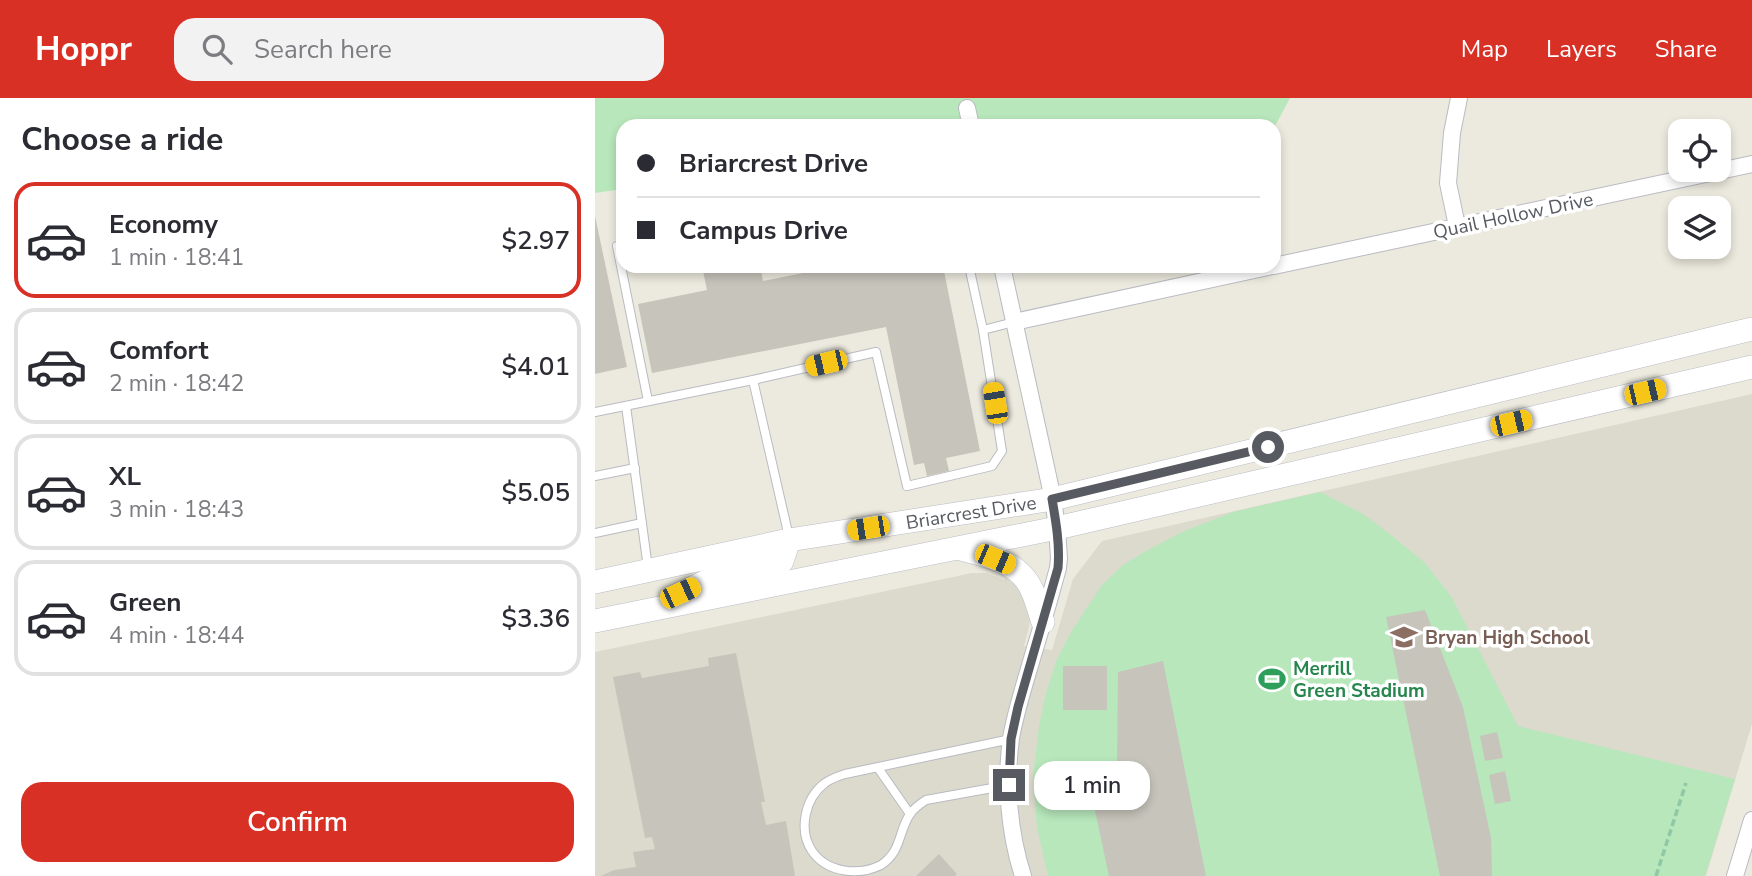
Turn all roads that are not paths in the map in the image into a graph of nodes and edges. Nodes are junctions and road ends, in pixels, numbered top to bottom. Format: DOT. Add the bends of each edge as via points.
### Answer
graph roads {
  1 [pos="1459,98"];
  2 [pos="970,101"];
  3 [pos="971,119"];
  4 [pos="1752,164"];
  5 [pos="1457,226"];
  6 [pos="1281,264"];
  7 [pos="622,273"];
  8 [pos="970,273"];
  9 [pos="1004,273"];
  10 [pos="1240,273"];
  11 [pos="1014,321"];
  12 [pos="1752,329"];
  13 [pos="983,330"];
  14 [pos="1752,368"];
  15 [pos="753,380"];
  16 [pos="648,401"];
  17 [pos="626,406"];
  18 [pos="595,412"];
  19 [pos="635,468"];
  20 [pos="595,476"];
  21 [pos="1052,499"];
  22 [pos="642,523"];
  23 [pos="1057,528"];
  24 [pos="595,533"];
  25 [pos="789,540"];
  26 [pos="958,548"];
  27 [pos="649,571"];
  28 [pos="595,582"];
  29 [pos="641,612"];
  30 [pos="595,621"];
  31 [pos="1043,622"];
  32 [pos="1011,739"];
  33 [pos="878,768"];
  34 [pos="1009,785"];
  35 [pos="910,814"];
  36 [pos="1752,820"];
  37 [pos="1023,876"];
  38 [pos="1735,876"];
  1 -- 5 [label="street" via="1448,183"];
  2 -- 3 [label="street"];
  4 -- 5 [label="street, Quail Hollow Drive"];
  5 -- 6 [label="street, Quail Hollow Drive"];
  7 -- 16 [label="lane"];
  8 -- 13 [label="lane"];
  9 -- 11 [label="street"];
  10 -- 11 [label="street, Quail Hollow Drive"];
  11 -- 13 [label="lane"];
  11 -- 21 [label="street"];
  12 -- 21 [label="main road, Briarcrest Drive"];
  13 -- 15 [label="lane" via="1002,452 992,466 907,486 876,352"];
  14 -- 23 [label="main road, Briarcrest Drive"];
  15 -- 16 [label="lane"];
  15 -- 25 [label="lane"];
  16 -- 17 [label="lane"];
  17 -- 18 [label="lane"];
  17 -- 19 [label="lane"];
  19 -- 20 [label="lane"];
  19 -- 22 [label="lane"];
  21 -- 23 [label="street"];
  21 -- 25 [label="main road, Briarcrest Drive"];
  22 -- 24 [label="lane"];
  22 -- 27 [label="lane"];
  23 -- 26 [label="main road, Briarcrest Drive"];
  23 -- 31 [label="street" via="1058,568"];
  25 -- 27 [label="main road, Briarcrest Drive"];
  25 -- 29 [label="main road" via="782,561 719,575"];
  26 -- 29 [label="main road, Briarcrest Drive"];
  26 -- 31 [label="main road" via="1019,572 1027,580"];
  27 -- 28 [label="main road, Briarcrest Drive"];
  29 -- 30 [label="main road, Briarcrest Drive"];
  31 -- 32 [label="street"];
  32 -- 33 [label="lane"];
  32 -- 34 [label="street"];
  33 -- 35 [label="lane"];
  33 -- 35 [label="lane" via="834,778 816,792 805,821 813,852 837,870 868,871 891,856"];
  34 -- 35 [label="lane" via="926,800"];
  34 -- 37 [label="street"];
  36 -- 38 [label="street"];
}
